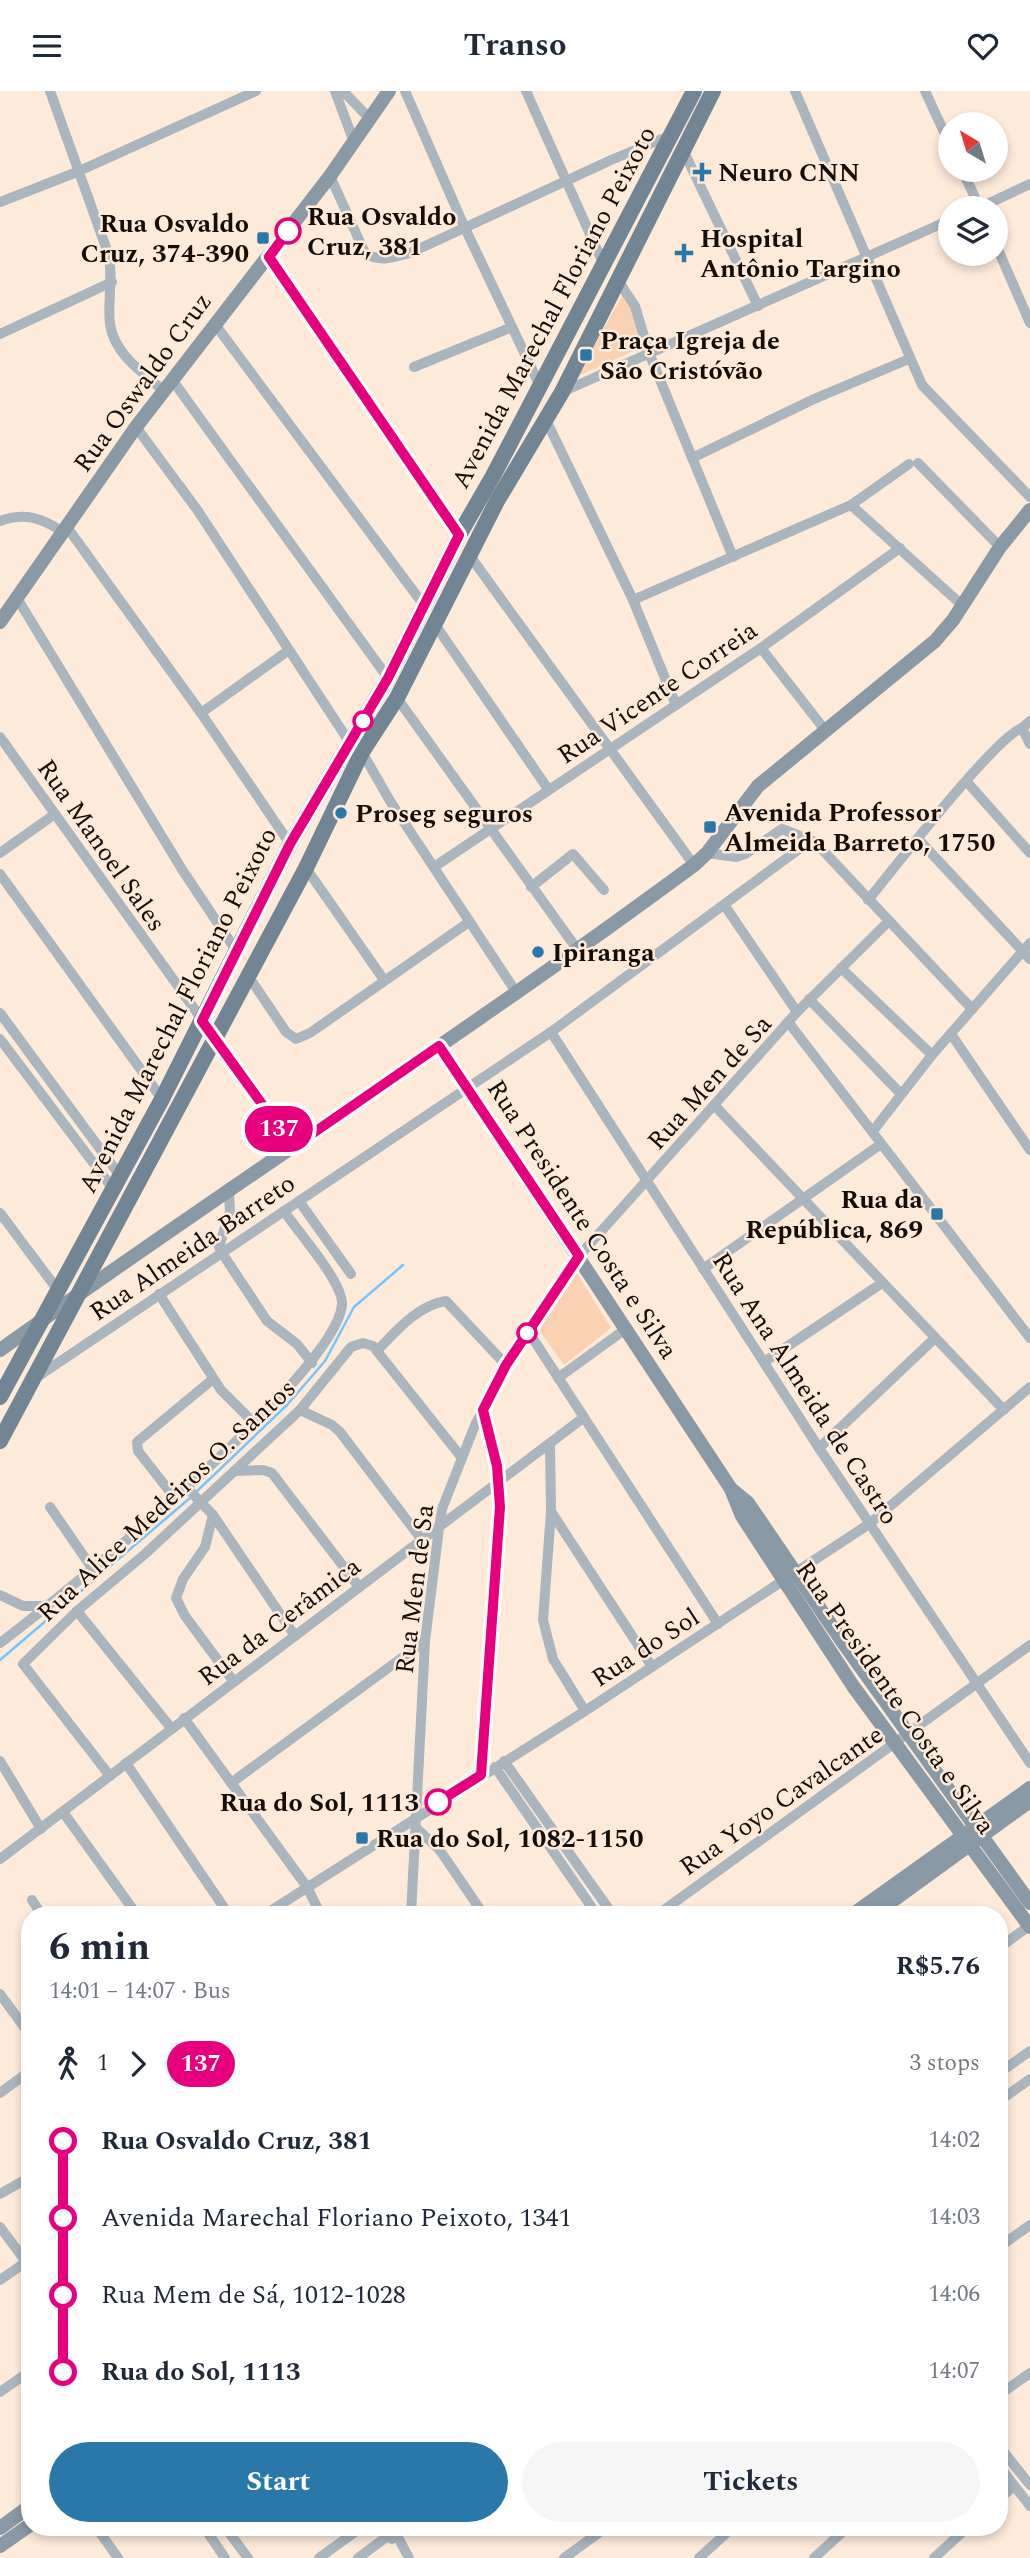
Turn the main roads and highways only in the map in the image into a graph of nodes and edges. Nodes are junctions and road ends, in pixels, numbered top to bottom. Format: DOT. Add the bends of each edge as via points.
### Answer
graph roads {
  1 [pos="694,91"];
  2 [pos="713,91"];
  3 [pos="356,748"];
  4 [pos="0,1397"];
  5 [pos="0,1441"];
  1 -- 3 [label="main road, Avenida Marechal Floriano Peixoto" via="423,604"];
  2 -- 3 [label="main road, Avenida Marechal Floriano Peixoto" via="562,392 498,501 397,698"];
  3 -- 4 [label="main road, Avenida Marechal Floriano Peixoto" via="290,844 162,1100"];
  3 -- 5 [label="main road, Avenida Marechal Floriano Peixoto" via="306,868"];
}
